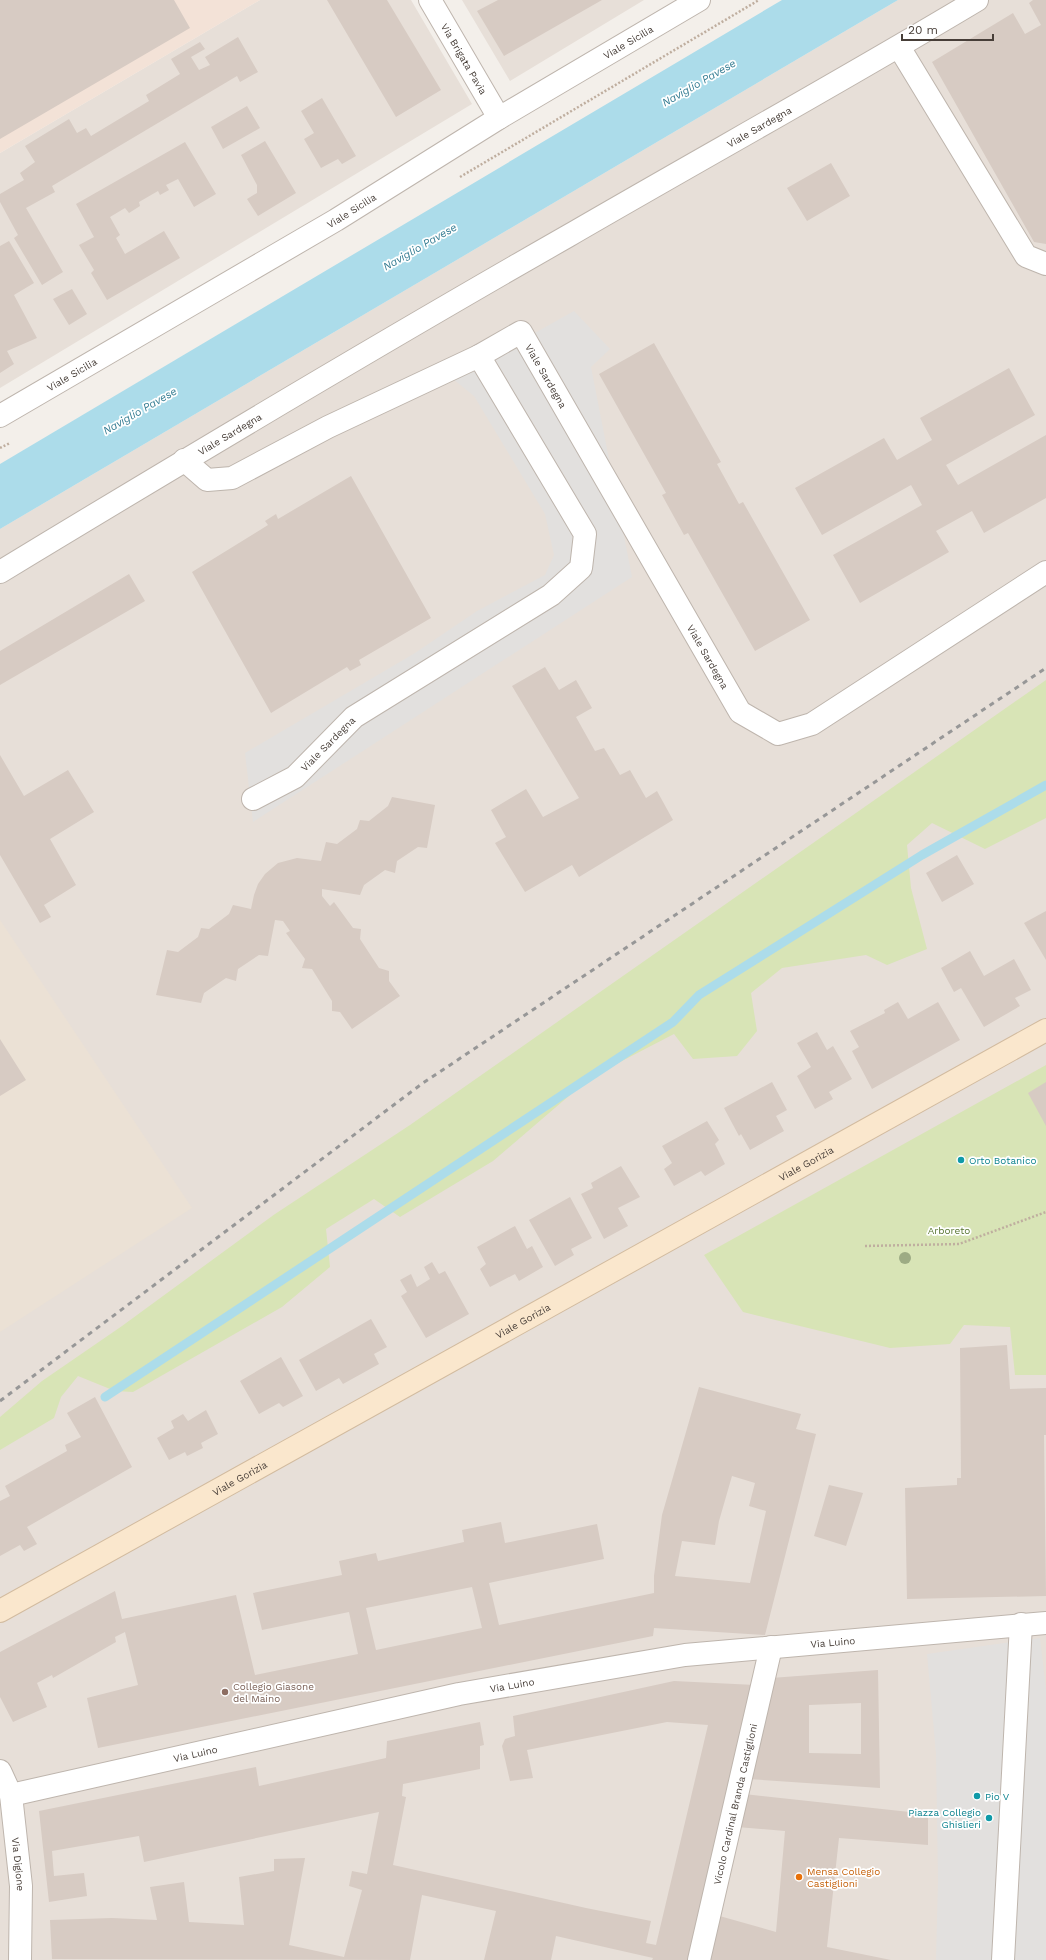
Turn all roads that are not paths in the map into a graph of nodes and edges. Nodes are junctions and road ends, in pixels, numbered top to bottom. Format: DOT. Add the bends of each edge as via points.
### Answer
graph roads {
  1 [pos="430,0"];
  2 [pos="699,0"];
  3 [pos="977,0"];
  4 [pos="899,47"];
  5 [pos="499,118"];
  6 [pos="1046,264"];
  7 [pos="479,356"];
  8 [pos="0,416"];
  9 [pos="184,460"];
  10 [pos="0,572"];
  11 [pos="1046,572"];
  12 [pos="253,799"];
  13 [pos="1046,1030"];
  14 [pos="0,1611"];
  15 [pos="1046,1622"];
  16 [pos="1021,1624"];
  17 [pos="771,1647"];
  18 [pos="0,1771"];
  19 [pos="11,1795"];
  20 [pos="20,1960"];
  21 [pos="699,1960"];
  22 [pos="1003,1960"];
  1 -- 5 [label="street, Via Brigata Pavia"];
  2 -- 5 [label="street, Viale Sicilia"];
  3 -- 4 [label="street, Viale Sardegna"];
  4 -- 6 [label="street" via="1026,256"];
  4 -- 9 [label="street, Viale Sardegna"];
  5 -- 8 [label="street, Viale Sicilia" via="336,220"];
  7 -- 9 [label="street, Viale Sardegna" via="328,428 232,478 207,480"];
  7 -- 11 [label="street, Viale Sardegna" via="521,332 740,712 778,734 812,724"];
  7 -- 12 [label="street, Viale Sardegna" via="586,534 581,568 551,595 354,717 295,777"];
  9 -- 10 [label="street, Viale Sardegna"];
  13 -- 14 [label="street, Viale Gorizia"];
  15 -- 16 [label="street, Via Luino"];
  16 -- 17 [label="street, Via Luino"];
  16 -- 22 [label="street"];
  17 -- 19 [label="street, Via Luino" via="685,1655 458,1694"];
  17 -- 21 [label="street, Vicolo Cardinal Branda Castiglioni"];
  18 -- 19 [label="street, Via Digione"];
  19 -- 20 [label="street, Via Digione" via="21,1886"];
}
